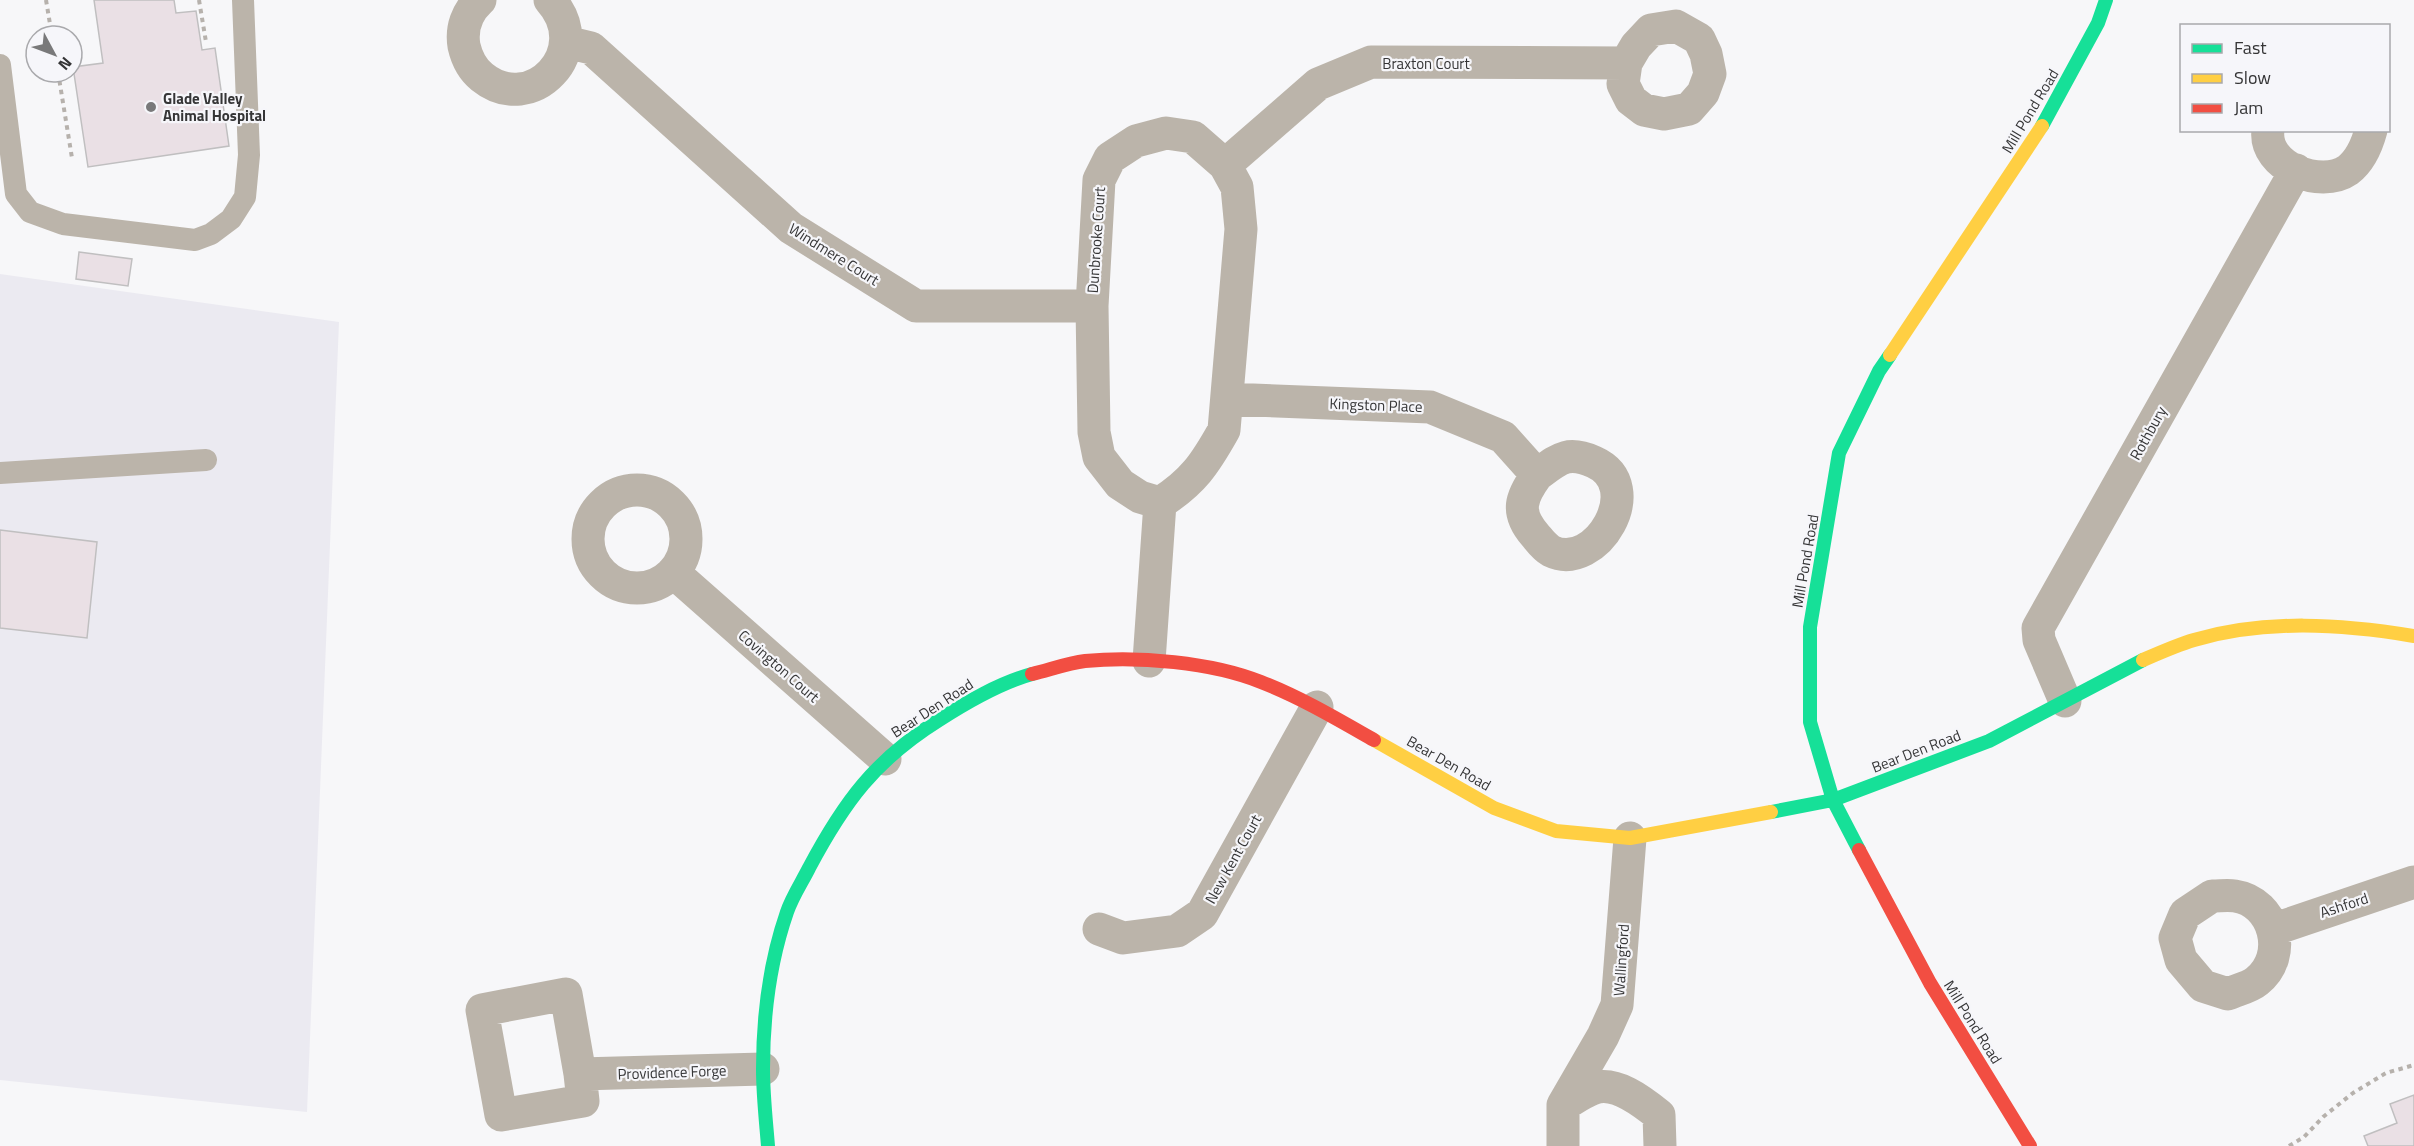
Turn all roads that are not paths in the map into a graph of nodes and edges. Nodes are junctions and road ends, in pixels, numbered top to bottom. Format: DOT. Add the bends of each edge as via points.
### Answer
graph roads {
  1 [pos="243,0"];
  2 [pos="480,0"];
  3 [pos="550,0"];
  4 [pos="2106,0"];
  5 [pos="566,42"];
  6 [pos="1626,63"];
  7 [pos="0,65"];
  8 [pos="2268,132"];
  9 [pos="2370,132"];
  10 [pos="1225,165"];
  11 [pos="2296,170"];
  12 [pos="1092,306"];
  13 [pos="1228,399"];
  14 [pos="206,460"];
  15 [pos="0,473"];
  16 [pos="1538,475"];
  17 [pos="1160,503"];
  18 [pos="673,572"];
  19 [pos="2414,636"];
  20 [pos="1149,661"];
  21 [pos="2065,700"];
  22 [pos="1317,707"];
  23 [pos="885,759"];
  24 [pos="1833,800"];
  25 [pos="1630,838"];
  26 [pos="2414,882"];
  27 [pos="1099,929"];
  28 [pos="2275,929"];
  29 [pos="764,1070"];
  30 [pos="580,1074"];
  31 [pos="1563,1105"];
  32 [pos="768,1146"];
  33 [pos="1563,1146"];
  34 [pos="1660,1146"];
  35 [pos="2030,1146"];
  1 -- 7 [label="lane" via="249,155 245,197 231,219 195,240 63,224 30,212 16,194"];
  2 -- 5 [label="street" via="465,22 463,40 466,57 475,72 489,82 505,89 538,84 562,59"];
  3 -- 5 [label="street" via="565,25"];
  4 -- 24 [label="street, Mill Pond Road" via="2098,23 2047,119 1880,371 1839,453 1810,627 1810,722"];
  5 -- 12 [label="street, Windmere Court" via="591,48 791,228 916,306"];
  6 -- 10 [label="street, Braxton Court" via="1371,62 1318,84"];
  8 -- 11 [label="street" via="2267,140 2278,159"];
  9 -- 11 [label="street" via="2363,154 2348,170 2329,178"];
  10 -- 12 [label="street, Dunbrooke Court" via="1193,137 1166,133 1136,141 1110,158 1099,180"];
  10 -- 13 [label="street, Dunbrooke Court" via="1237,187 1241,230"];
  11 -- 21 [label="street, Rothbury" via="2038,628 2039,640"];
  12 -- 17 [label="street, Dunbrooke Court" via="1094,432 1099,457 1120,484 1140,497"];
  13 -- 16 [label="street, Kingston Place" via="1430,407 1503,438"];
  13 -- 17 [label="street, Dunbrooke Court" via="1224,430 1209,458 1184,488"];
  14 -- 15 [label="lane"];
  17 -- 20 [label="street"];
  18 -- 23 [label="street, Covington Court"];
  19 -- 21 [label="street, Bear Den Road" via="2373,629 2300,625 2241,630 2194,640 2143,660"];
  20 -- 22 [label="street, Bear Den Road" via="1216,669 1259,681"];
  20 -- 23 [label="street, Bear Den Road" via="1084,661 1022,677 966,703"];
  21 -- 24 [label="street, Bear Den Road" via="1989,741"];
  22 -- 25 [label="street, Bear Den Road" via="1494,808 1556,831"];
  22 -- 27 [label="street, New Kent Court" via="1202,914 1177,931 1123,938"];
  23 -- 29 [label="street, Bear Den Road" via="851,797 829,830 787,911 771,986"];
  24 -- 25 [label="street, Bear Den Road"];
  24 -- 35 [label="street, Mill Pond Road" via="1930,983"];
  25 -- 31 [label="street, Wallingford" via="1617,1005"];
  26 -- 28 [label="street, Ashford"];
  29 -- 30 [label="street, Providence Forge"];
  29 -- 32 [label="street, Bear Den Road"];
  31 -- 33 [label="street"];
  31 -- 34 [label="street" via="1594,1087 1615,1089 1642,1101 1659,1115"];
}
